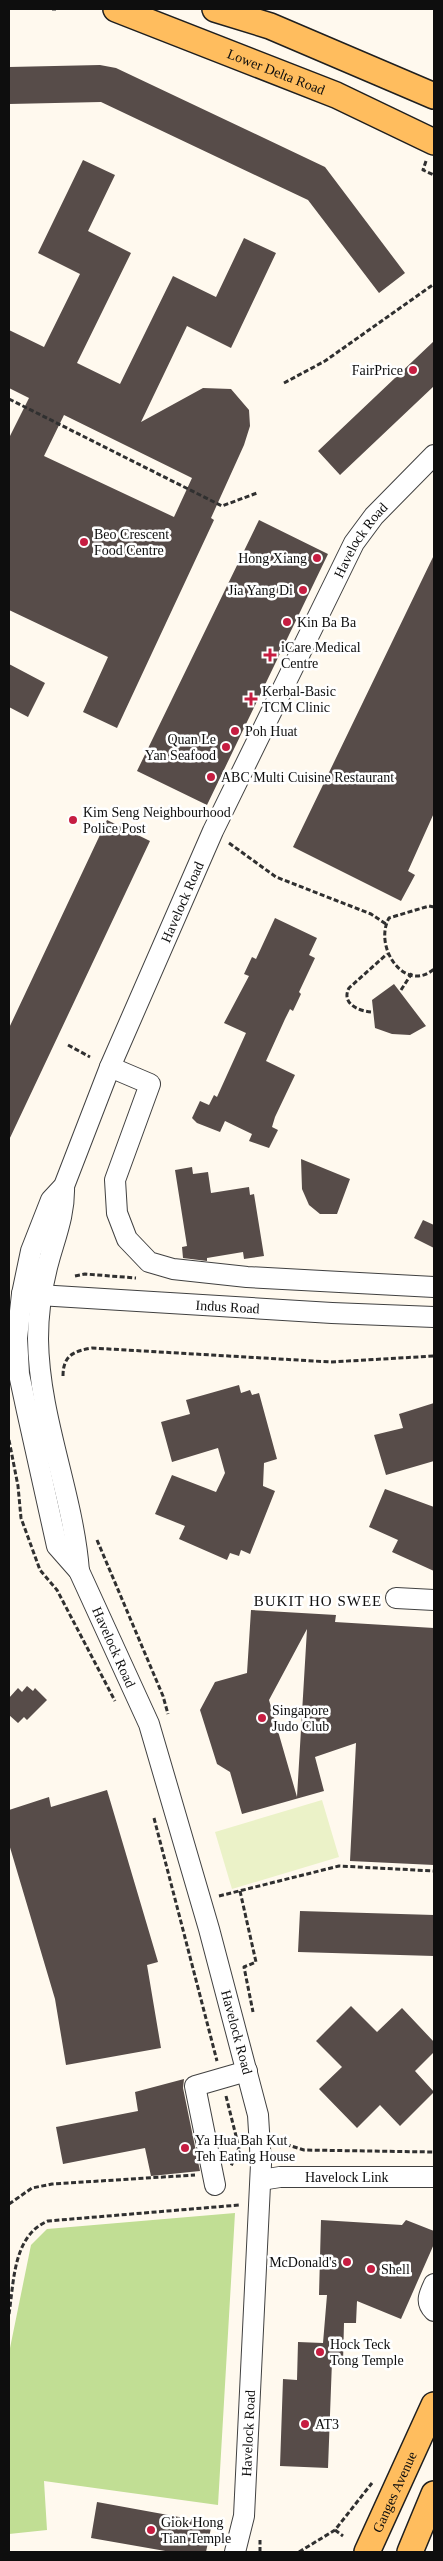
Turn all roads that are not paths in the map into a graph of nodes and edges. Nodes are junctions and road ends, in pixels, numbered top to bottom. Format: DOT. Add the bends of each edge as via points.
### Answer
graph roads {
  1 [pos="116,9"];
  2 [pos="215,9"];
  3 [pos="434,96"];
  4 [pos="431,150"];
  5 [pos="434,455"];
  6 [pos="110,1067"];
  7 [pos="64,1186"];
  8 [pos="247,1277"];
  9 [pos="434,1287"];
  10 [pos="22,1294"];
  11 [pos="41,1296"];
  12 [pos="248,1308"];
  13 [pos="434,1317"];
  14 [pos="79,1571"];
  15 [pos="396,1598"];
  16 [pos="434,1600"];
  17 [pos="247,2071"];
  18 [pos="434,2177"];
  19 [pos="214,2180"];
  20 [pos="260,2180"];
  21 [pos="434,2284"];
  22 [pos="434,2311"];
  23 [pos="434,2405"];
  24 [pos="434,2494"];
  25 [pos="244,2516"];
  26 [pos="236,2552"];
  27 [pos="251,2552"];
  28 [pos="368,2552"];
  29 [pos="410,2552"];
  1 -- 4 [label="main road, Lower Delta Road" via="336,95"];
  2 -- 3 [label="main road" via="270,26"];
  5 -- 6 [label="street, Havelock Road" via="374,516 354,543 213,831"];
  6 -- 7 [label="street, Havelock Road"];
  6 -- 8 [label="street" via="150,1084 115,1180 117,1213 127,1238 150,1262 173,1269"];
  7 -- 10 [label="street, Havelock Road" via="51,1200 31,1251"];
  7 -- 11 [label="street, Havelock Road" via="65,1207"];
  8 -- 9 [label="street"];
  8 -- 12 [label="street"];
  10 -- 11 [label="street, Indus Road"];
  10 -- 14 [label="street, Havelock Road" via="17,1338 19,1374 57,1546"];
  11 -- 12 [label="street, Indus Road"];
  11 -- 14 [label="street, Havelock Road" via="38,1339 45,1410 76,1535"];
  12 -- 13 [label="street, Indus Road"];
  14 -- 17 [label="street, Havelock Road" via="149,1724"];
  15 -- 16 [label="street"];
  17 -- 19 [label="street" via="195,2086"];
  17 -- 20 [label="street, Havelock Road" via="258,2115"];
  18 -- 20 [label="street, Havelock Link" via="280,2177"];
  20 -- 25 [label="street, Havelock Road"];
  21 -- 22 [label="street" via="428,2303"];
  23 -- 28 [label="main road, Ganges Avenue"];
  24 -- 29 [label="main road"];
  25 -- 26 [label="street, Havelock Road"];
  25 -- 27 [label="street, Havelock Road"];
}
